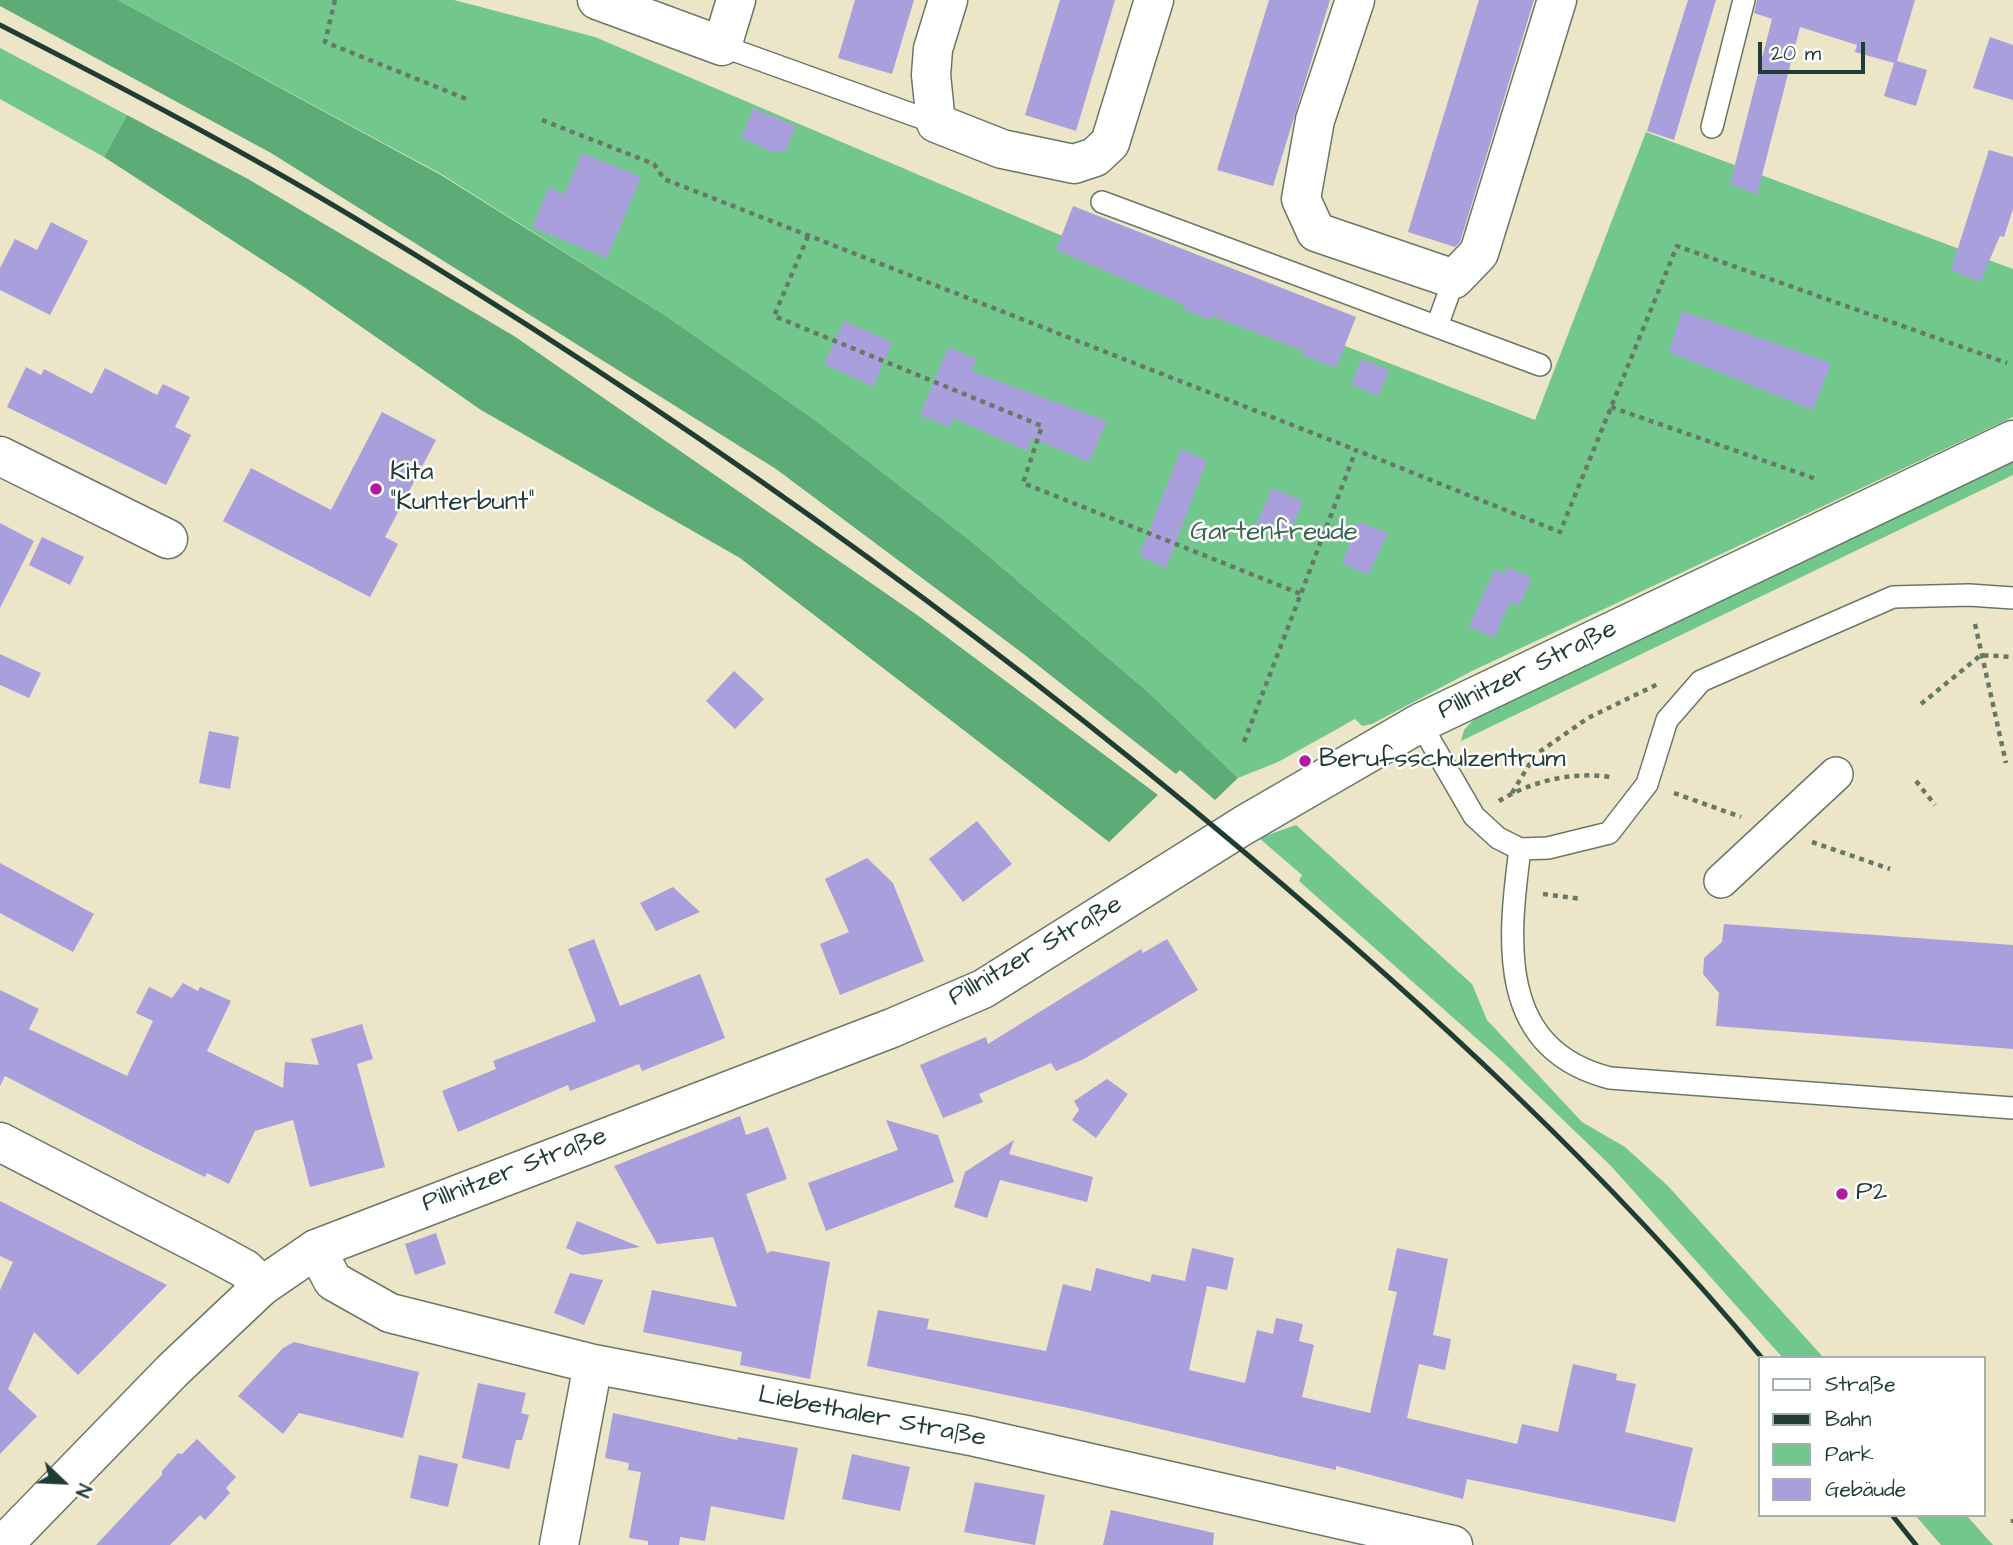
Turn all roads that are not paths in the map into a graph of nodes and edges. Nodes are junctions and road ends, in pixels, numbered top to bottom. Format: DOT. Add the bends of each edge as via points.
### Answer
graph roads {
  1 [pos="597,0"];
  2 [pos="736,0"];
  3 [pos="948,0"];
  4 [pos="1154,0"];
  5 [pos="1355,0"];
  6 [pos="1557,0"];
  7 [pos="1744,0"];
  8 [pos="722,46"];
  9 [pos="936,123"];
  10 [pos="1712,127"];
  11 [pos="1102,202"];
  12 [pos="1454,279"];
  13 [pos="1437,326"];
  14 [pos="1541,365"];
  15 [pos="2013,440"];
  16 [pos="0,456"];
  17 [pos="168,539"];
  18 [pos="2013,598"];
  19 [pos="1420,723"];
  20 [pos="1836,774"];
  21 [pos="1520,849"];
  22 [pos="1721,881"];
  23 [pos="2013,1108"];
  24 [pos="0,1142"];
  25 [pos="316,1249"];
  26 [pos="262,1286"];
  27 [pos="593,1364"];
  28 [pos="1357,1535"];
  29 [pos="3,1545"];
  30 [pos="559,1545"];
  31 [pos="1453,1545"];
  1 -- 8 [label="street"];
  2 -- 8 [label="street"];
  3 -- 9 [label="street" via="933,49"];
  4 -- 9 [label="street" via="1110,143 1095,158 1074,164 1002,149"];
  5 -- 12 [label="street" via="1315,120 1301,199 1316,232"];
  6 -- 12 [label="street" via="1479,253"];
  7 -- 10 [label="lane"];
  8 -- 9 [label="lane"];
  11 -- 13 [label="lane"];
  12 -- 13 [label="lane"];
  13 -- 14 [label="lane"];
  15 -- 19 [label="street, Pillnitzer Straße"];
  16 -- 17 [label="street"];
  18 -- 21 [label="lane" via="1893,597 1701,681 1667,720 1647,784 1609,832 1548,848"];
  19 -- 21 [label="lane" via="1474,816 1498,838"];
  19 -- 25 [label="street, Pillnitzer Straße" via="1244,825 983,989"];
  20 -- 22 [label="street"];
  21 -- 23 [label="lane" via="1514,894 1514,981 1533,1025 1565,1060 1586,1072 1610,1079"];
  24 -- 26 [label="street" via="245,1269"];
  25 -- 26 [label="street, Pillnitzer Straße"];
  25 -- 27 [label="street, Liebethaler Straße" via="334,1281 390,1313"];
  26 -- 29 [label="street, Pillnitzer Straße" via="173,1370"];
  27 -- 28 [label="street, Liebethaler Straße" via="971,1436"];
  27 -- 30 [label="street"];
  28 -- 31 [label="street, Liebethaler Straße"];
}
